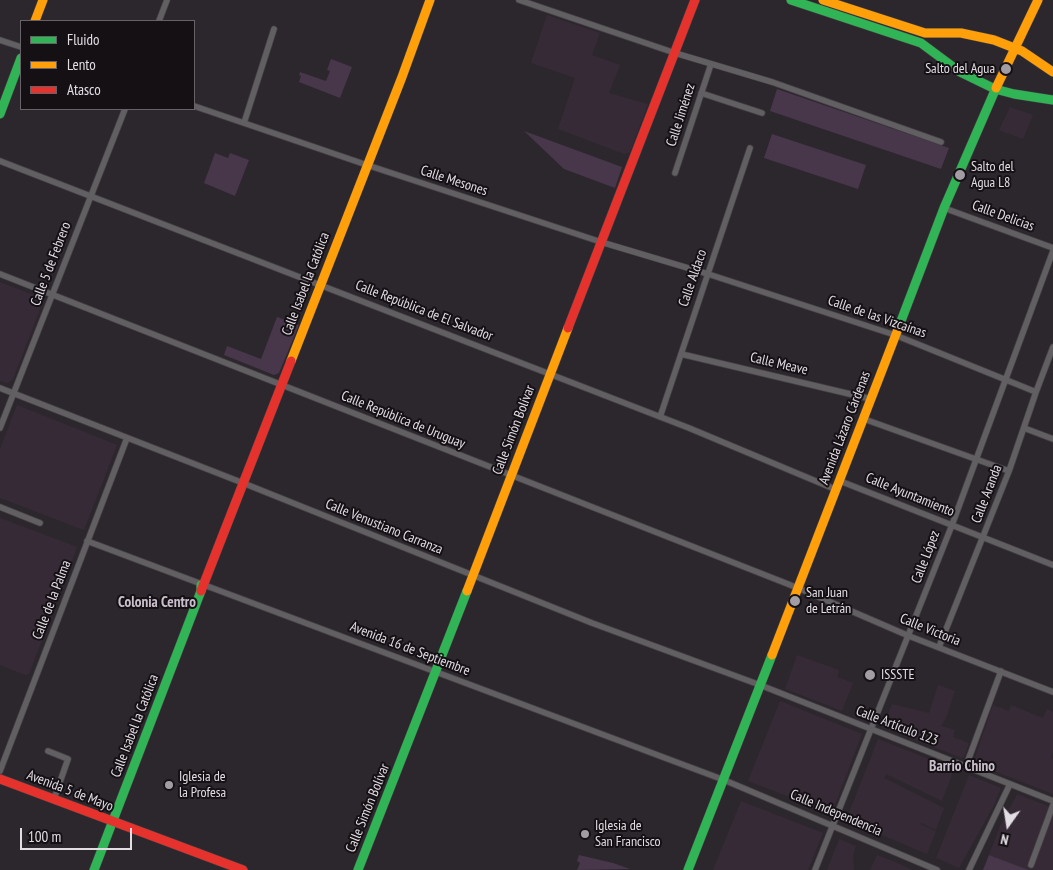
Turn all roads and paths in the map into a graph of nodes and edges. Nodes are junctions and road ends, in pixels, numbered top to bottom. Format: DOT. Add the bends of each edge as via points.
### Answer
graph roads {
  1 [pos="43,0"];
  2 [pos="168,0"];
  3 [pos="430,0"];
  4 [pos="519,0"];
  5 [pos="695,0"];
  6 [pos="791,0"];
  7 [pos="823,0"];
  8 [pos="1038,0"];
  9 [pos="35,20"];
  10 [pos="159,20"];
  11 [pos="274,29"];
  12 [pos="0,40"];
  13 [pos="20,47"];
  14 [pos="1014,48"];
  15 [pos="675,53"];
  16 [pos="20,61"];
  17 [pos="711,64"];
  18 [pos="1053,72"];
  19 [pos="995,89"];
  20 [pos="701,93"];
  21 [pos="1053,100"];
  22 [pos="195,106"];
  23 [pos="125,110"];
  24 [pos="762,113"];
  25 [pos="0,114"];
  26 [pos="244,122"];
  27 [pos="941,142"];
  28 [pos="750,148"];
  29 [pos="0,161"];
  30 [pos="368,165"];
  31 [pos="675,173"];
  32 [pos="91,197"];
  33 [pos="944,208"];
  34 [pos="601,242"];
  35 [pos="1053,249"];
  36 [pos="0,274"];
  37 [pos="708,274"];
  38 [pos="321,285"];
  39 [pos="52,294"];
  40 [pos="895,335"];
  41 [pos="1053,347"];
  42 [pos="681,354"];
  43 [pos="550,374"];
  44 [pos="1005,380"];
  45 [pos="282,384"];
  46 [pos="0,388"];
  47 [pos="1036,392"];
  48 [pos="14,394"];
  49 [pos="871,399"];
  50 [pos="660,416"];
  51 [pos="864,419"];
  52 [pos="0,428"];
  53 [pos="1024,428"];
  54 [pos="127,438"];
  55 [pos="1053,439"];
  56 [pos="976,460"];
  57 [pos="1009,471"];
  58 [pos="511,476"];
  59 [pos="840,481"];
  60 [pos="243,483"];
  61 [pos="837,490"];
  62 [pos="0,507"];
  63 [pos="40,523"];
  64 [pos="952,525"];
  65 [pos="984,538"];
  66 [pos="87,540"];
  67 [pos="1053,565"];
  68 [pos="473,576"];
  69 [pos="203,584"];
  70 [pos="798,588"];
  71 [pos="909,636"];
  72 [pos="939,647"];
  73 [pos="1001,671"];
  74 [pos="436,672"];
  75 [pos="760,685"];
  76 [pos="1053,692"];
  77 [pos="872,729"];
  78 [pos="48,751"];
  79 [pos="966,766"];
  80 [pos="0,771"];
  81 [pos="0,779"];
  82 [pos="724,780"];
  83 [pos="1010,784"];
  84 [pos="54,799"];
  85 [pos="1053,800"];
  86 [pos="1053,806"];
  87 [pos="112,821"];
  88 [pos="833,825"];
  89 [pos="1032,865"];
  90 [pos="926,868"];
  91 [pos="94,870"];
  92 [pos="243,870"];
  93 [pos="358,870"];
  94 [pos="688,870"];
  95 [pos="815,870"];
  96 [pos="937,870"];
  97 [pos="969,870"];
  1 -- 9 [label="street"];
  2 -- 10 [label="street"];
  3 -- 30 [label="street, Calle Isabel la Católica"];
  4 -- 15 [label="street"];
  5 -- 15 [label="street, Calle Simón Bolívar"];
  6 -- 19 [label="street" via="921,43 960,72"];
  7 -- 14 [label="street" via="925,34 979,36"];
  8 -- 14 [label="street, Avenida Lázaro Cárdenas"];
  11 -- 26 [label="street"];
  12 -- 13 [label="street"];
  14 -- 18 [label="street"];
  14 -- 19 [label="street, Avenida Lázaro Cárdenas"];
  15 -- 17 [label="street"];
  15 -- 34 [label="street, Calle Simón Bolívar"];
  16 -- 25 [label="street"];
  17 -- 20 [label="street, Calle Jiménez"];
  17 -- 27 [label="street" via="772,82"];
  19 -- 21 [label="street"];
  19 -- 33 [label="street, Avenida Lázaro Cárdenas"];
  20 -- 24 [label="street"];
  20 -- 31 [label="street, Calle Jiménez"];
  22 -- 26 [label="street, Calle Mesones"];
  23 -- 32 [label="street, Calle 5 de Febrero"];
  26 -- 30 [label="street, Calle Mesones"];
  28 -- 37 [label="street, Calle Aldaco"];
  29 -- 32 [label="street, Calle República de El Salvador"];
  30 -- 34 [label="street, Calle Mesones"];
  30 -- 38 [label="street, Calle Isabel la Católica"];
  32 -- 38 [label="street, Calle República de El Salvador"];
  32 -- 39 [label="street, Calle 5 de Febrero"];
  33 -- 35 [label="street, Calle Delicias"];
  33 -- 40 [label="street, Avenida Lázaro Cárdenas"];
  34 -- 37 [label="street, Calle Mesones"];
  34 -- 43 [label="street, Calle Simón Bolívar"];
  35 -- 44 [label="street, Calle López"];
  36 -- 39 [label="street, Calle República de Uruguay"];
  37 -- 40 [label="street, Calle de las Vizcaínas"];
  37 -- 42 [label="street, Calle Aldaco"];
  38 -- 43 [label="street, Calle República de El Salvador"];
  38 -- 45 [label="street, Calle Isabel la Católica"];
  39 -- 45 [label="street, Calle República de Uruguay"];
  39 -- 48 [label="street, Calle 5 de Febrero"];
  40 -- 44 [label="street, Calle de las Vizcaínas"];
  40 -- 49 [label="street, Avenida Lázaro Cárdenas"];
  41 -- 47 [label="street, Calle Aranda"];
  42 -- 49 [label="street, Calle Meave"];
  42 -- 50 [label="street, Calle Aldaco"];
  43 -- 50 [label="street, Calle República de El Salvador"];
  43 -- 58 [label="street, Calle Simón Bolívar"];
  44 -- 47 [label="street, Calle de las Vizcaínas"];
  44 -- 56 [label="street, Calle López"];
  45 -- 58 [label="street, Calle República de Uruguay"];
  45 -- 60 [label="street, Calle Isabel la Católica"];
  46 -- 48 [label="street, Calle Venustiano Carranza"];
  47 -- 53 [label="street, Calle Aranda"];
  48 -- 52 [label="street, Calle 5 de Febrero"];
  48 -- 54 [label="street, Calle Venustiano Carranza"];
  49 -- 51 [label="street, Avenida Lázaro Cárdenas"];
  50 -- 61 [label="street, Calle República de El Salvador"];
  51 -- 56 [label="street"];
  51 -- 59 [label="street, Avenida Lázaro Cárdenas"];
  53 -- 55 [label="street"];
  53 -- 57 [label="street, Calle Aranda"];
  54 -- 60 [label="street, Calle Venustiano Carranza"];
  54 -- 66 [label="street, Calle de la Palma"];
  56 -- 57 [label="street"];
  56 -- 64 [label="street, Calle López"];
  57 -- 65 [label="street, Calle Aranda"];
  58 -- 68 [label="street, Calle Simón Bolívar"];
  58 -- 70 [label="street, Calle República de Uruguay"];
  59 -- 61 [label="street, Avenida Lázaro Cárdenas"];
  59 -- 64 [label="street, Calle Ayuntamiento"];
  60 -- 68 [label="street, Calle Venustiano Carranza"];
  60 -- 69 [label="street, Calle Isabel la Católica"];
  61 -- 70 [label="street, Avenida Lázaro Cárdenas"];
  62 -- 63 [label="street"];
  64 -- 65 [label="street, Calle Ayuntamiento"];
  64 -- 71 [label="street, Calle López"];
  65 -- 67 [label="street, Calle Ayuntamiento"];
  65 -- 72 [label="street, Calle Aranda"];
  66 -- 69 [label="street, Avenida 16 de Septiembre"];
  66 -- 80 [label="street, Calle de la Palma"];
  68 -- 74 [label="street, Calle Simón Bolívar"];
  68 -- 75 [label="street, Calle Venustiano Carranza"];
  69 -- 74 [label="street, Avenida 16 de Septiembre"];
  69 -- 87 [label="street, Calle Isabel la Católica"];
  70 -- 71 [label="street, Calle Victoria"];
  70 -- 75 [label="street, Avenida Lázaro Cárdenas"];
  71 -- 72 [label="street, Calle Victoria"];
  71 -- 77 [label="street, Calle López"];
  72 -- 73 [label="street, Calle Victoria"];
  73 -- 76 [label="street, Calle Victoria"];
  73 -- 79 [label="street"];
  74 -- 82 [label="street, Avenida 16 de Septiembre"];
  74 -- 93 [label="street, Calle Simón Bolívar"];
  75 -- 77 [label="street, Calle Artículo 123"];
  75 -- 82 [label="street, Avenida Lázaro Cárdenas"];
  77 -- 79 [label="street, Calle Artículo 123"];
  77 -- 88 [label="street, Calle López"];
  78 -- 84 [label="street" via="68,759"];
  79 -- 83 [label="street, Calle Artículo 123"];
  81 -- 84 [label="street, Avenida 5 de Mayo"];
  82 -- 88 [label="street, Calle Independencia"];
  82 -- 94 [label="street, Avenida Lázaro Cárdenas"];
  83 -- 85 [label="street, Calle Artículo 123"];
  83 -- 97 [label="street"];
  84 -- 87 [label="street, Avenida 5 de Mayo"];
  86 -- 89 [label="street"];
  87 -- 91 [label="street, Calle Isabel la Católica"];
  87 -- 92 [label="street, Avenida 5 de Mayo"];
  88 -- 90 [label="street, Calle Independencia"];
  88 -- 95 [label="street, Calle López"];
  90 -- 96 [label="street, Calle Independencia"];
}
